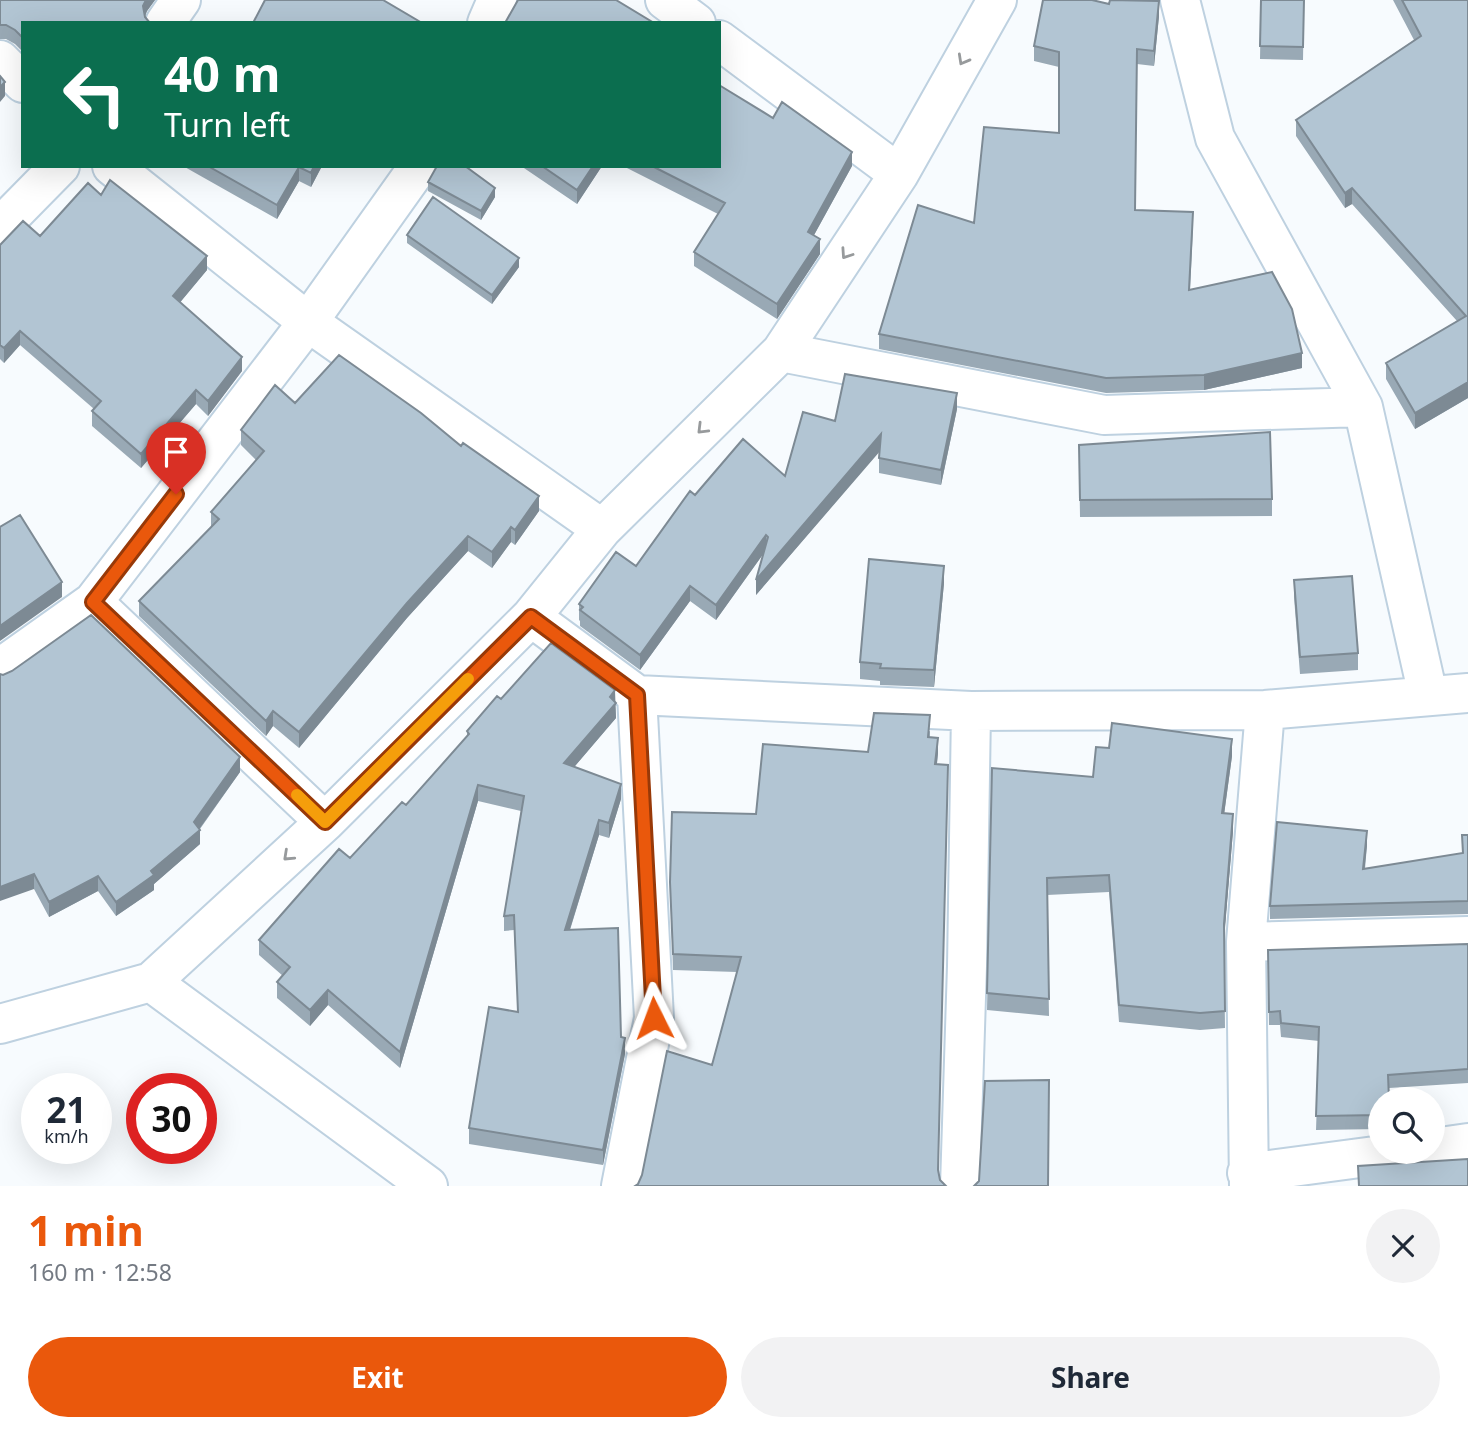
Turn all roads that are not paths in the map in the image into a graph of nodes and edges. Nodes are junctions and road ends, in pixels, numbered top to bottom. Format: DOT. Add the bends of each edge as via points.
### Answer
graph roads {
  1 [pos="181,0"];
  2 [pos="497,0"];
  3 [pos="665,0"];
  4 [pos="997,0"];
  5 [pos="1180,0"];
  6 [pos="166,21"];
  7 [pos="487,21"];
  8 [pos="693,21"];
  9 [pos="721,41"];
  10 [pos="0,60"];
  11 [pos="21,81"];
  12 [pos="58,168"];
  13 [pos="115,168"];
  14 [pos="418,168"];
  15 [pos="899,174"];
  16 [pos="0,228"];
  17 [pos="308,322"];
  18 [pos="781,352"];
  19 [pos="1363,407"];
  20 [pos="602,529"];
  21 [pos="93,602"];
  22 [pos="531,617"];
  23 [pos="0,668"];
  24 [pos="1468,693"];
  25 [pos="637,695"];
  26 [pos="1428,695"];
  27 [pos="1265,710"];
  28 [pos="971,711"];
  29 [pos="325,822"];
  30 [pos="1468,936"];
  31 [pos="1245,942"];
  32 [pos="151,982"];
  33 [pos="0,1024"];
  34 [pos="1468,1143"];
  35 [pos="1445,1146"];
  36 [pos="1368,1159"];
  37 [pos="1248,1180"];
  38 [pos="428,1186"];
  39 [pos="621,1186"];
  40 [pos="960,1186"];
  1 -- 6 [label="street"];
  2 -- 7 [label="street"];
  3 -- 8 [label="street"];
  4 -- 15 [label="street, one-way"];
  5 -- 19 [label="street" via="1215,138"];
  9 -- 15 [label="street"];
  10 -- 11 [label="street"];
  12 -- 16 [label="street"];
  13 -- 17 [label="street"];
  14 -- 17 [label="street"];
  15 -- 18 [label="street, one-way"];
  17 -- 20 [label="street"];
  17 -- 21 [label="street"];
  18 -- 19 [label="street" via="1104,415"];
  18 -- 20 [label="street, one-way"];
  19 -- 26 [label="street"];
  20 -- 22 [label="street"];
  21 -- 23 [label="street"];
  21 -- 29 [label="street"];
  22 -- 25 [label="street"];
  22 -- 29 [label="street"];
  24 -- 26 [label="street"];
  25 -- 28 [label="street"];
  25 -- 39 [label="street" via="654,1018"];
  26 -- 27 [label="street"];
  27 -- 28 [label="street"];
  27 -- 31 [label="street"];
  28 -- 40 [label="street"];
  29 -- 32 [label="street, one-way"];
  30 -- 31 [label="street"];
  31 -- 37 [label="street"];
  32 -- 33 [label="street"];
  32 -- 38 [label="street"];
  34 -- 35 [label="street"];
  36 -- 37 [label="street"];
}
